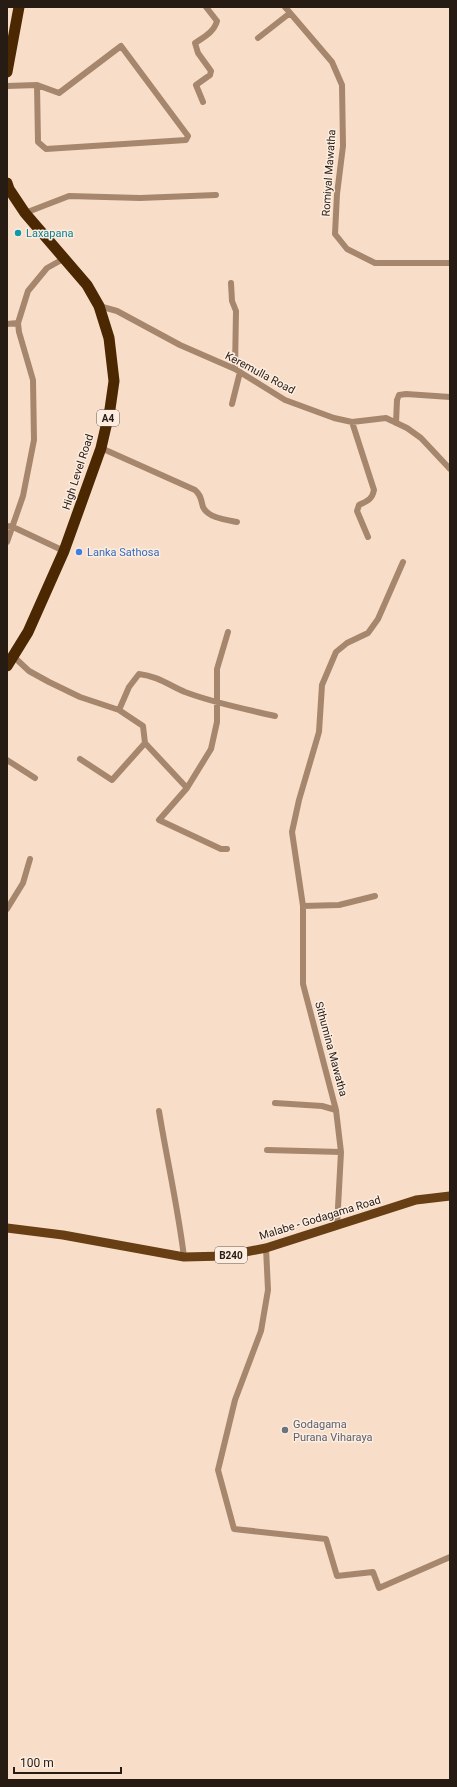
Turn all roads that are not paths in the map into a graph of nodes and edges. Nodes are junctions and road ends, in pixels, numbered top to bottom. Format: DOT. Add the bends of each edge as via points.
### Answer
graph roads {
  1 [pos="19,7"];
  2 [pos="206,7"];
  3 [pos="285,7"];
  4 [pos="290,13"];
  5 [pos="258,38"];
  6 [pos="7,72"];
  7 [pos="37,85"];
  8 [pos="7,86"];
  9 [pos="203,102"];
  10 [pos="7,183"];
  11 [pos="216,195"];
  12 [pos="25,213"];
  13 [pos="65,258"];
  14 [pos="450,262"];
  15 [pos="231,283"];
  16 [pos="99,306"];
  17 [pos="18,323"];
  18 [pos="7,324"];
  19 [pos="238,371"];
  20 [pos="450,397"];
  21 [pos="232,404"];
  22 [pos="352,422"];
  23 [pos="396,423"];
  24 [pos="100,448"];
  25 [pos="450,469"];
  26 [pos="237,522"];
  27 [pos="10,526"];
  28 [pos="368,537"];
  29 [pos="7,542"];
  30 [pos="64,551"];
  31 [pos="403,562"];
  32 [pos="228,632"];
  33 [pos="14,657"];
  34 [pos="7,666"];
  35 [pos="216,702"];
  36 [pos="119,710"];
  37 [pos="275,716"];
  38 [pos="145,743"];
  39 [pos="80,759"];
  40 [pos="7,760"];
  41 [pos="35,778"];
  42 [pos="187,788"];
  43 [pos="227,849"];
  44 [pos="30,859"];
  45 [pos="375,896"];
  46 [pos="303,906"];
  47 [pos="7,909"];
  48 [pos="275,1103"];
  49 [pos="336,1110"];
  50 [pos="159,1111"];
  51 [pos="267,1150"];
  52 [pos="340,1152"];
  53 [pos="450,1196"];
  54 [pos="337,1226"];
  55 [pos="7,1228"];
  56 [pos="266,1248"];
  57 [pos="184,1257"];
  58 [pos="450,1557"];
  1 -- 6 [label="highway"];
  2 -- 9 [label="street" via="217,21 216,27 195,44 198,53 211,71 210,75 196,85"];
  3 -- 4 [label="street, Romiyal Mawatha"];
  4 -- 5 [label="street"];
  4 -- 14 [label="street, Romiyal Mawatha" via="332,62 342,85 343,146 335,234 347,249 375,263"];
  7 -- 7 [label="street" via="38,142 46,149 186,140 188,136 121,46 59,93"];
  7 -- 8 [label="street"];
  10 -- 12 [label="highway, High Level Road / A4"];
  11 -- 12 [label="street" via="140,198 69,196"];
  12 -- 13 [label="highway, High Level Road / A4"];
  13 -- 16 [label="highway, High Level Road / A4" via="87,285"];
  13 -- 17 [label="street" via="48,268 28,291"];
  15 -- 19 [label="street" via="232,301 236,311"];
  16 -- 19 [label="street, Keremulla Road" via="117,311 180,345"];
  16 -- 24 [label="highway, High Level Road / A4" via="109,338 114,381"];
  17 -- 18 [label="street"];
  17 -- 27 [label="street" via="18,332 33,380 34,440 23,496"];
  19 -- 21 [label="street"];
  19 -- 22 [label="street, Keremulla Road" via="285,400"];
  20 -- 23 [label="street" via="399,395"];
  22 -- 23 [label="street, Keremulla Road" via="386,418"];
  22 -- 28 [label="street" via="374,490 373,497 359,505 357,511"];
  23 -- 25 [label="street, Keremulla Road" via="421,438"];
  24 -- 26 [label="street" via="195,490 208,513"];
  24 -- 30 [label="highway, High Level Road / A4"];
  27 -- 29 [label="street"];
  27 -- 30 [label="street"];
  30 -- 33 [label="highway, High Level Road / A4"];
  31 -- 46 [label="street, Sithumina Mawatha" via="378,619 368,633 347,643 336,652 322,685 319,732 292,832"];
  32 -- 35 [label="street" via="217,669"];
  33 -- 34 [label="highway, High Level Road / A4"];
  33 -- 36 [label="street" via="49,682 80,697"];
  35 -- 36 [label="street" via="185,692 153,676 139,674"];
  35 -- 37 [label="street"];
  35 -- 42 [label="street" via="217,722 211,749"];
  36 -- 38 [label="street" via="143,726"];
  38 -- 39 [label="street" via="112,780"];
  38 -- 42 [label="street"];
  40 -- 41 [label="street"];
  42 -- 43 [label="street" via="159,820 221,849"];
  44 -- 47 [label="street" via="23,883"];
  45 -- 46 [label="street" via="339,905"];
  46 -- 49 [label="street, Sithumina Mawatha" via="303,984"];
  48 -- 49 [label="street" via="322,1106"];
  49 -- 52 [label="street, Sithumina Mawatha"];
  50 -- 57 [label="street" via="178,1210"];
  51 -- 52 [label="street"];
  52 -- 54 [label="street, Sithumina Mawatha"];
  53 -- 54 [label="main road, Malabe - Godagama Road / B240" via="416,1200"];
  54 -- 56 [label="main road, Malabe - Godagama Road / B240"];
  55 -- 57 [label="main road, Malabe - Godagama Road / B240" via="63,1235"];
  56 -- 57 [label="main road, Malabe - Godagama Road / B240" via="225,1256"];
  56 -- 58 [label="street" via="268,1290 261,1331 235,1400 218,1470 234,1529 326,1539 337,1576 373,1572 379,1588"];
}
